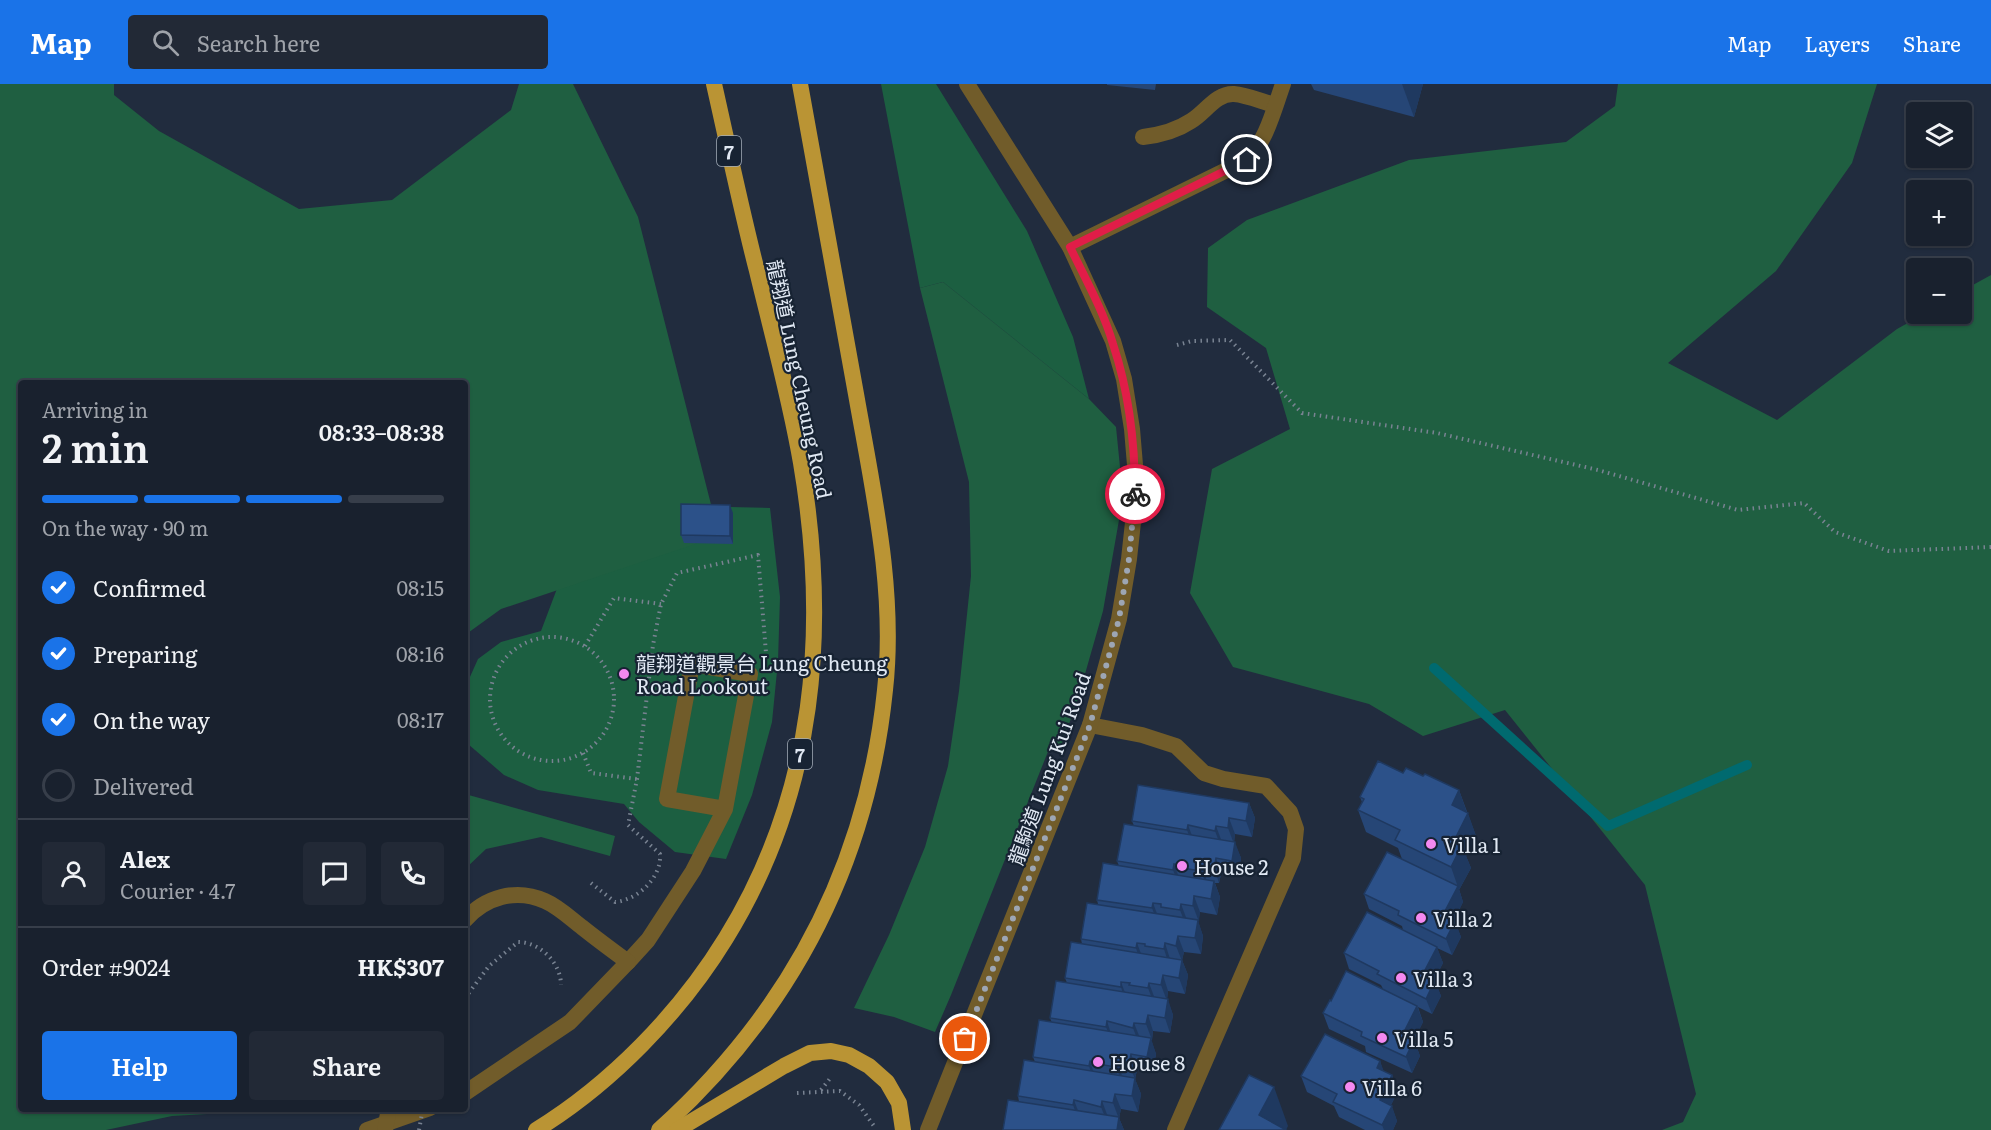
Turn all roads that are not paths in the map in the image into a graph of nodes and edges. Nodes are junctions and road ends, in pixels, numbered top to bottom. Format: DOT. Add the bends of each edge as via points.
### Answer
graph roads {
  1 [pos="714,84"];
  2 [pos="800,84"];
  3 [pos="967,84"];
  4 [pos="1283,84"];
  5 [pos="1275,105"];
  6 [pos="1143,137"];
  7 [pos="1070,247"];
  8 [pos="1090,725"];
  9 [pos="725,809"];
  10 [pos="468,917"];
  11 [pos="628,962"];
  12 [pos="468,1091"];
  13 [pos="388,1112"];
  14 [pos="419,1112"];
  15 [pos="368,1130"];
  16 [pos="385,1130"];
  17 [pos="536,1130"];
  18 [pos="659,1130"];
  19 [pos="677,1130"];
  20 [pos="903,1130"];
  21 [pos="928,1130"];
  22 [pos="1175,1130"];
  1 -- 17 [label="highway, 龍翔道 Lung Cheung Road / 7" via="801,462 811,538 814,606 807,723 795,781 773,844 746,906 709,965 670,1015 620,1066"];
  2 -- 18 [label="highway" via="876,503 886,600 885,689 873,770 861,818 826,909 804,953 760,1021 725,1064"];
  3 -- 7 [label="street, 龍駒道 Lung Kui Road"];
  4 -- 5 [label="street"];
  5 -- 6 [label="street" via="1234,94 1223,96 1177,129"];
  5 -- 7 [label="street" via="1257,149 1247,160"];
  7 -- 8 [label="street, 龍駒道 Lung Kui Road" via="1113,341 1132,429 1135,504 1129,559 1119,619"];
  8 -- 21 [label="street, 龍駒道 Lung Kui Road"];
  8 -- 22 [label="street" via="1176,746 1204,773 1223,780 1266,786 1290,812 1296,829 1293,858"];
  9 -- 9 [label="street" via="667,799 692,664 750,674"];
  9 -- 11 [label="street" via="693,871 648,940"];
  10 -- 11 [label="street" via="493,899 515,894 530,896 560,909"];
  11 -- 12 [label="street" via="570,1022"];
  13 -- 16 [label="street, bridge"];
  14 -- 15 [label="street"];
  19 -- 20 [label="highway" via="784,1065 810,1053 831,1051 869,1066 887,1082 899,1103"];
}
